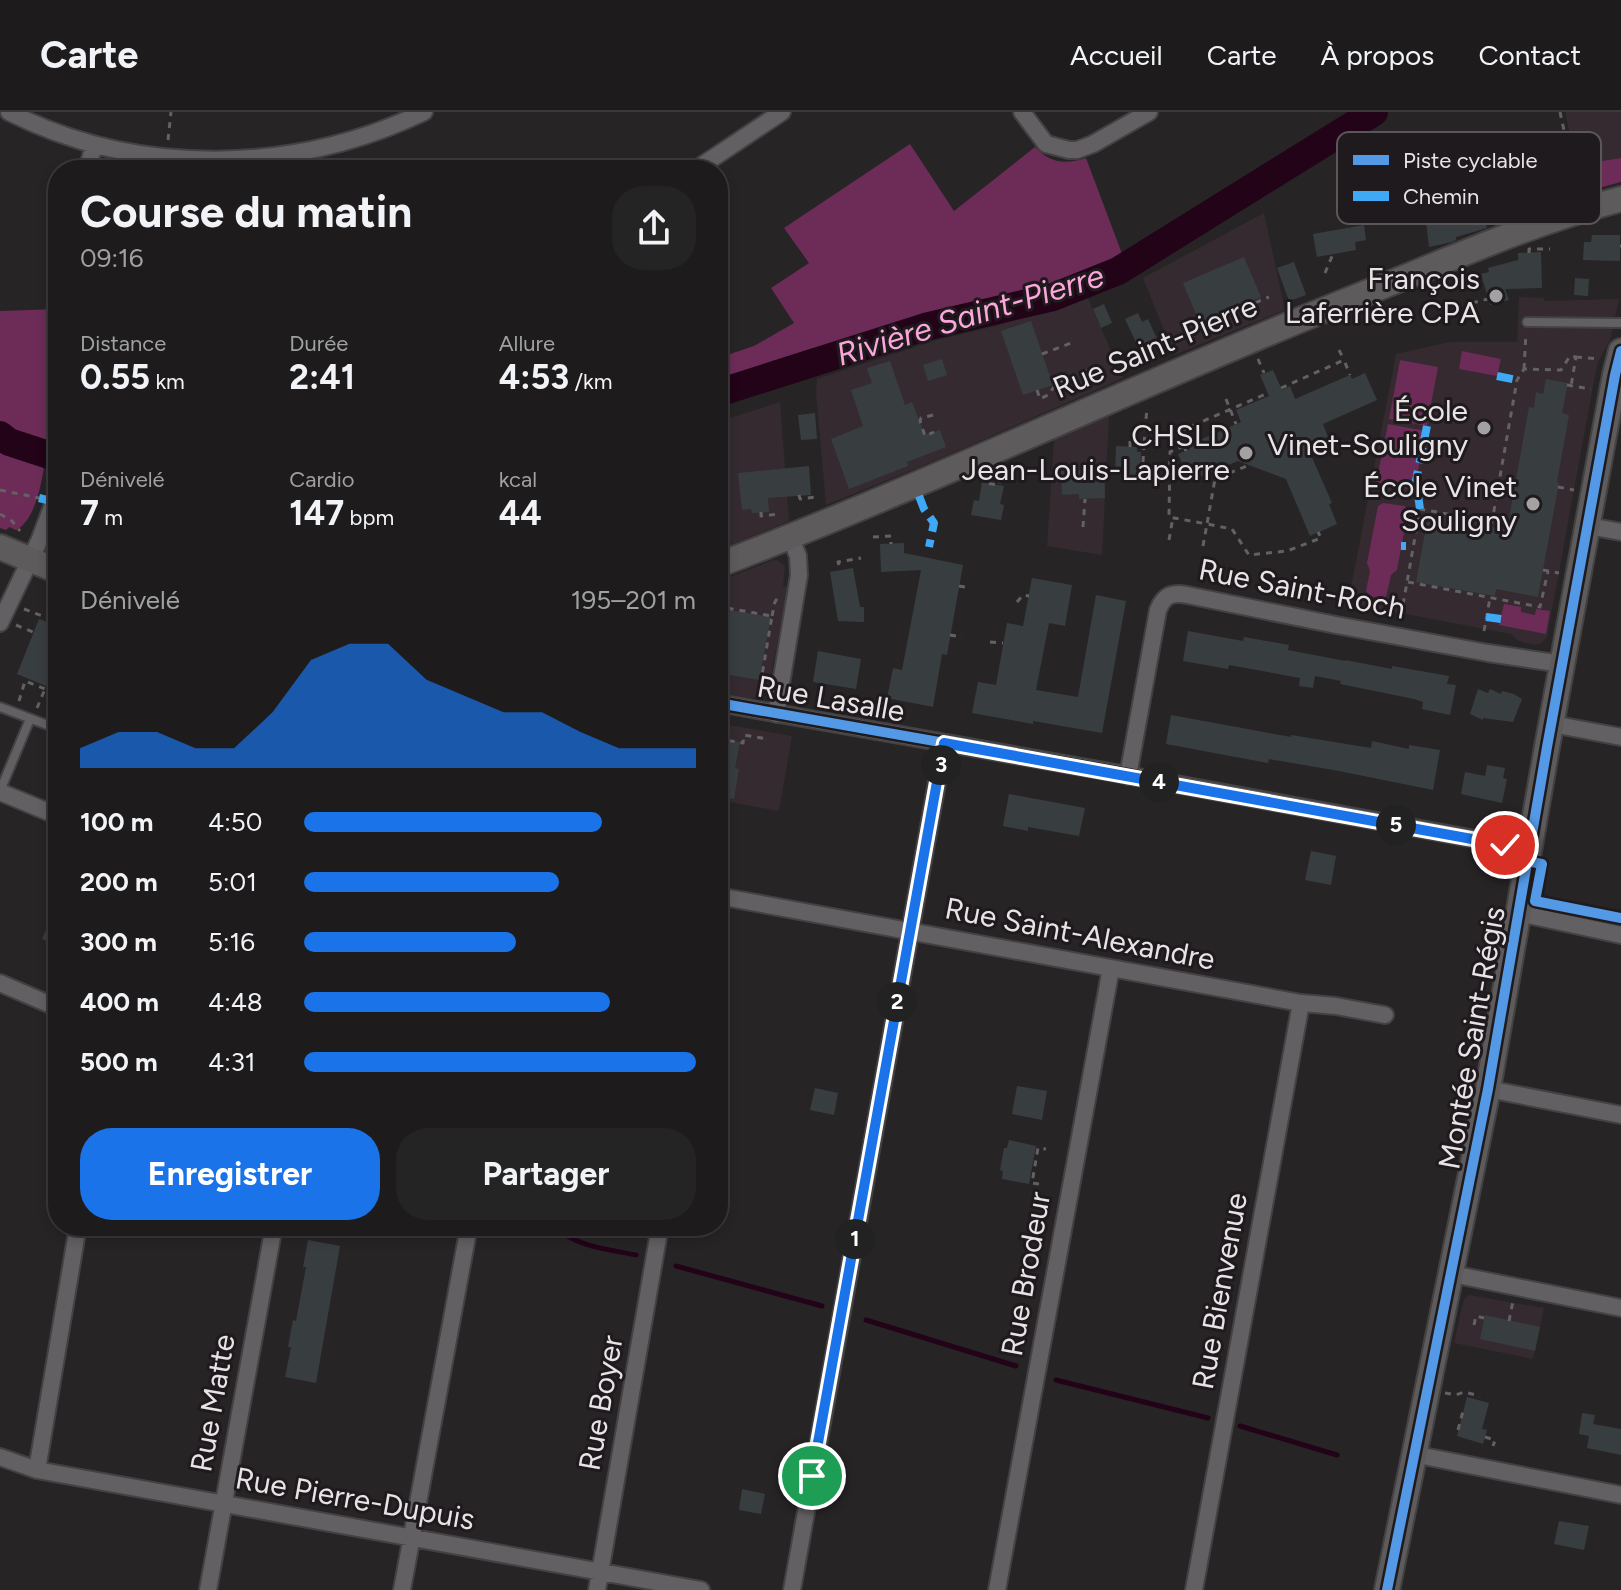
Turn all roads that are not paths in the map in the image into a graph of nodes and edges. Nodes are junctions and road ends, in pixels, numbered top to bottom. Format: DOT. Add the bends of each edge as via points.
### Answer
graph roads {
  1 [pos="9,112"];
  2 [pos="424,112"];
  3 [pos="782,112"];
  4 [pos="1022,112"];
  5 [pos="1149,112"];
  6 [pos="94,145"];
  7 [pos="90,160"];
  8 [pos="710,160"];
  9 [pos="1621,199"];
  10 [pos="1601,205"];
  11 [pos="1544,224"];
  12 [pos="1527,322"];
  13 [pos="1621,323"];
  14 [pos="1612,355"];
  15 [pos="48,519"];
  16 [pos="1588,526"];
  17 [pos="1621,532"];
  18 [pos="790,536"];
  19 [pos="0,547"];
  20 [pos="29,560"];
  21 [pos="728,561"];
  22 [pos="48,567"];
  23 [pos="8,624"];
  24 [pos="1562,664"];
  25 [pos="728,705"];
  26 [pos="0,707"];
  27 [pos="776,714"];
  28 [pos="30,719"];
  29 [pos="1552,724"];
  30 [pos="48,725"];
  31 [pos="1621,737"];
  32 [pos="944,743"];
  33 [pos="1128,776"];
  34 [pos="0,791"];
  35 [pos="48,812"];
  36 [pos="1529,849"];
  37 [pos="728,900"];
  38 [pos="1519,913"];
  39 [pos="911,931"];
  40 [pos="1621,935"];
  41 [pos="1111,968"];
  42 [pos="0,983"];
  43 [pos="1301,1003"];
  44 [pos="48,1004"];
  45 [pos="1385,1015"];
  46 [pos="1488,1089"];
  47 [pos="1621,1115"];
  48 [pos="76,1236"];
  49 [pos="272,1236"];
  50 [pos="467,1236"];
  51 [pos="658,1236"];
  52 [pos="1452,1274"];
  53 [pos="1621,1308"];
  54 [pos="1413,1454"];
  55 [pos="0,1457"];
  56 [pos="37,1470"];
  57 [pos="1621,1495"];
  58 [pos="223,1503"];
  59 [pos="412,1538"];
  60 [pos="600,1572"];
  61 [pos="208,1590"];
  62 [pos="402,1590"];
  63 [pos="597,1590"];
  64 [pos="701,1590"];
  65 [pos="792,1590"];
  66 [pos="997,1590"];
  67 [pos="1194,1590"];
  68 [pos="1387,1590"];
  1 -- 6 [label="street"];
  2 -- 6 [label="street" via="364,137 280,156 199,160"];
  3 -- 8 [label="street"];
  4 -- 5 [label="street" via="1046,144 1069,150 1093,144"];
  6 -- 7 [label="street"];
  9 -- 10 [label="street, Rue Saint-Pierre"];
  11 -- 18 [label="street, Rue Saint-Pierre" via="1331,307"];
  12 -- 13 [label="lane"];
  14 -- 16 [label="street, Montée Saint-Régis"];
  15 -- 20 [label="street"];
  16 -- 17 [label="street"];
  16 -- 24 [label="street, Montée Saint-Régis"];
  18 -- 21 [label="street, Rue Saint-Pierre"];
  18 -- 27 [label="street" via="799,575"];
  19 -- 20 [label="street"];
  20 -- 22 [label="street"];
  20 -- 23 [label="street"];
  24 -- 29 [label="street, Montée Saint-Régis"];
  24 -- 33 [label="street, Rue Saint-Roch" via="1170,594 1158,610"];
  25 -- 27 [label="street, Rue Lasalle"];
  26 -- 28 [label="lane"];
  27 -- 32 [label="street, Rue Lasalle"];
  28 -- 30 [label="lane"];
  28 -- 34 [label="lane"];
  29 -- 31 [label="street"];
  29 -- 36 [label="street, Montée Saint-Régis"];
  32 -- 33 [label="street, Rue Lasalle"];
  32 -- 39 [label="street"];
  33 -- 36 [label="street, Rue Lasalle"];
  34 -- 35 [label="street"];
  36 -- 38 [label="street, Montée Saint-Régis"];
  37 -- 39 [label="street, Rue Saint-Alexandre"];
  38 -- 40 [label="street"];
  38 -- 46 [label="street, Montée Saint-Régis"];
  39 -- 41 [label="street, Rue Saint-Alexandre"];
  39 -- 65 [label="street"];
  41 -- 43 [label="street, Rue Saint-Alexandre"];
  41 -- 66 [label="street, Rue Brodeur"];
  42 -- 44 [label="street"];
  43 -- 45 [label="street, Rue Saint-Alexandre"];
  43 -- 67 [label="street, Rue Bienvenue"];
  46 -- 47 [label="street"];
  46 -- 52 [label="street, Montée Saint-Régis"];
  48 -- 56 [label="street"];
  49 -- 58 [label="street, Rue Matte"];
  50 -- 59 [label="street"];
  51 -- 60 [label="street, Rue Boyer"];
  52 -- 53 [label="street"];
  52 -- 54 [label="street, Montée Saint-Régis"];
  54 -- 57 [label="street"];
  54 -- 68 [label="street, Montée Saint-Régis"];
  55 -- 56 [label="street, Rue Pierre-Dupuis"];
  56 -- 58 [label="street, Rue Pierre-Dupuis"];
  58 -- 59 [label="street, Rue Pierre-Dupuis"];
  58 -- 61 [label="street, Rue Matte"];
  59 -- 60 [label="street, Rue Pierre-Dupuis"];
  59 -- 62 [label="street"];
  60 -- 63 [label="street, Rue Boyer"];
  60 -- 64 [label="street, Rue Pierre-Dupuis"];
}
